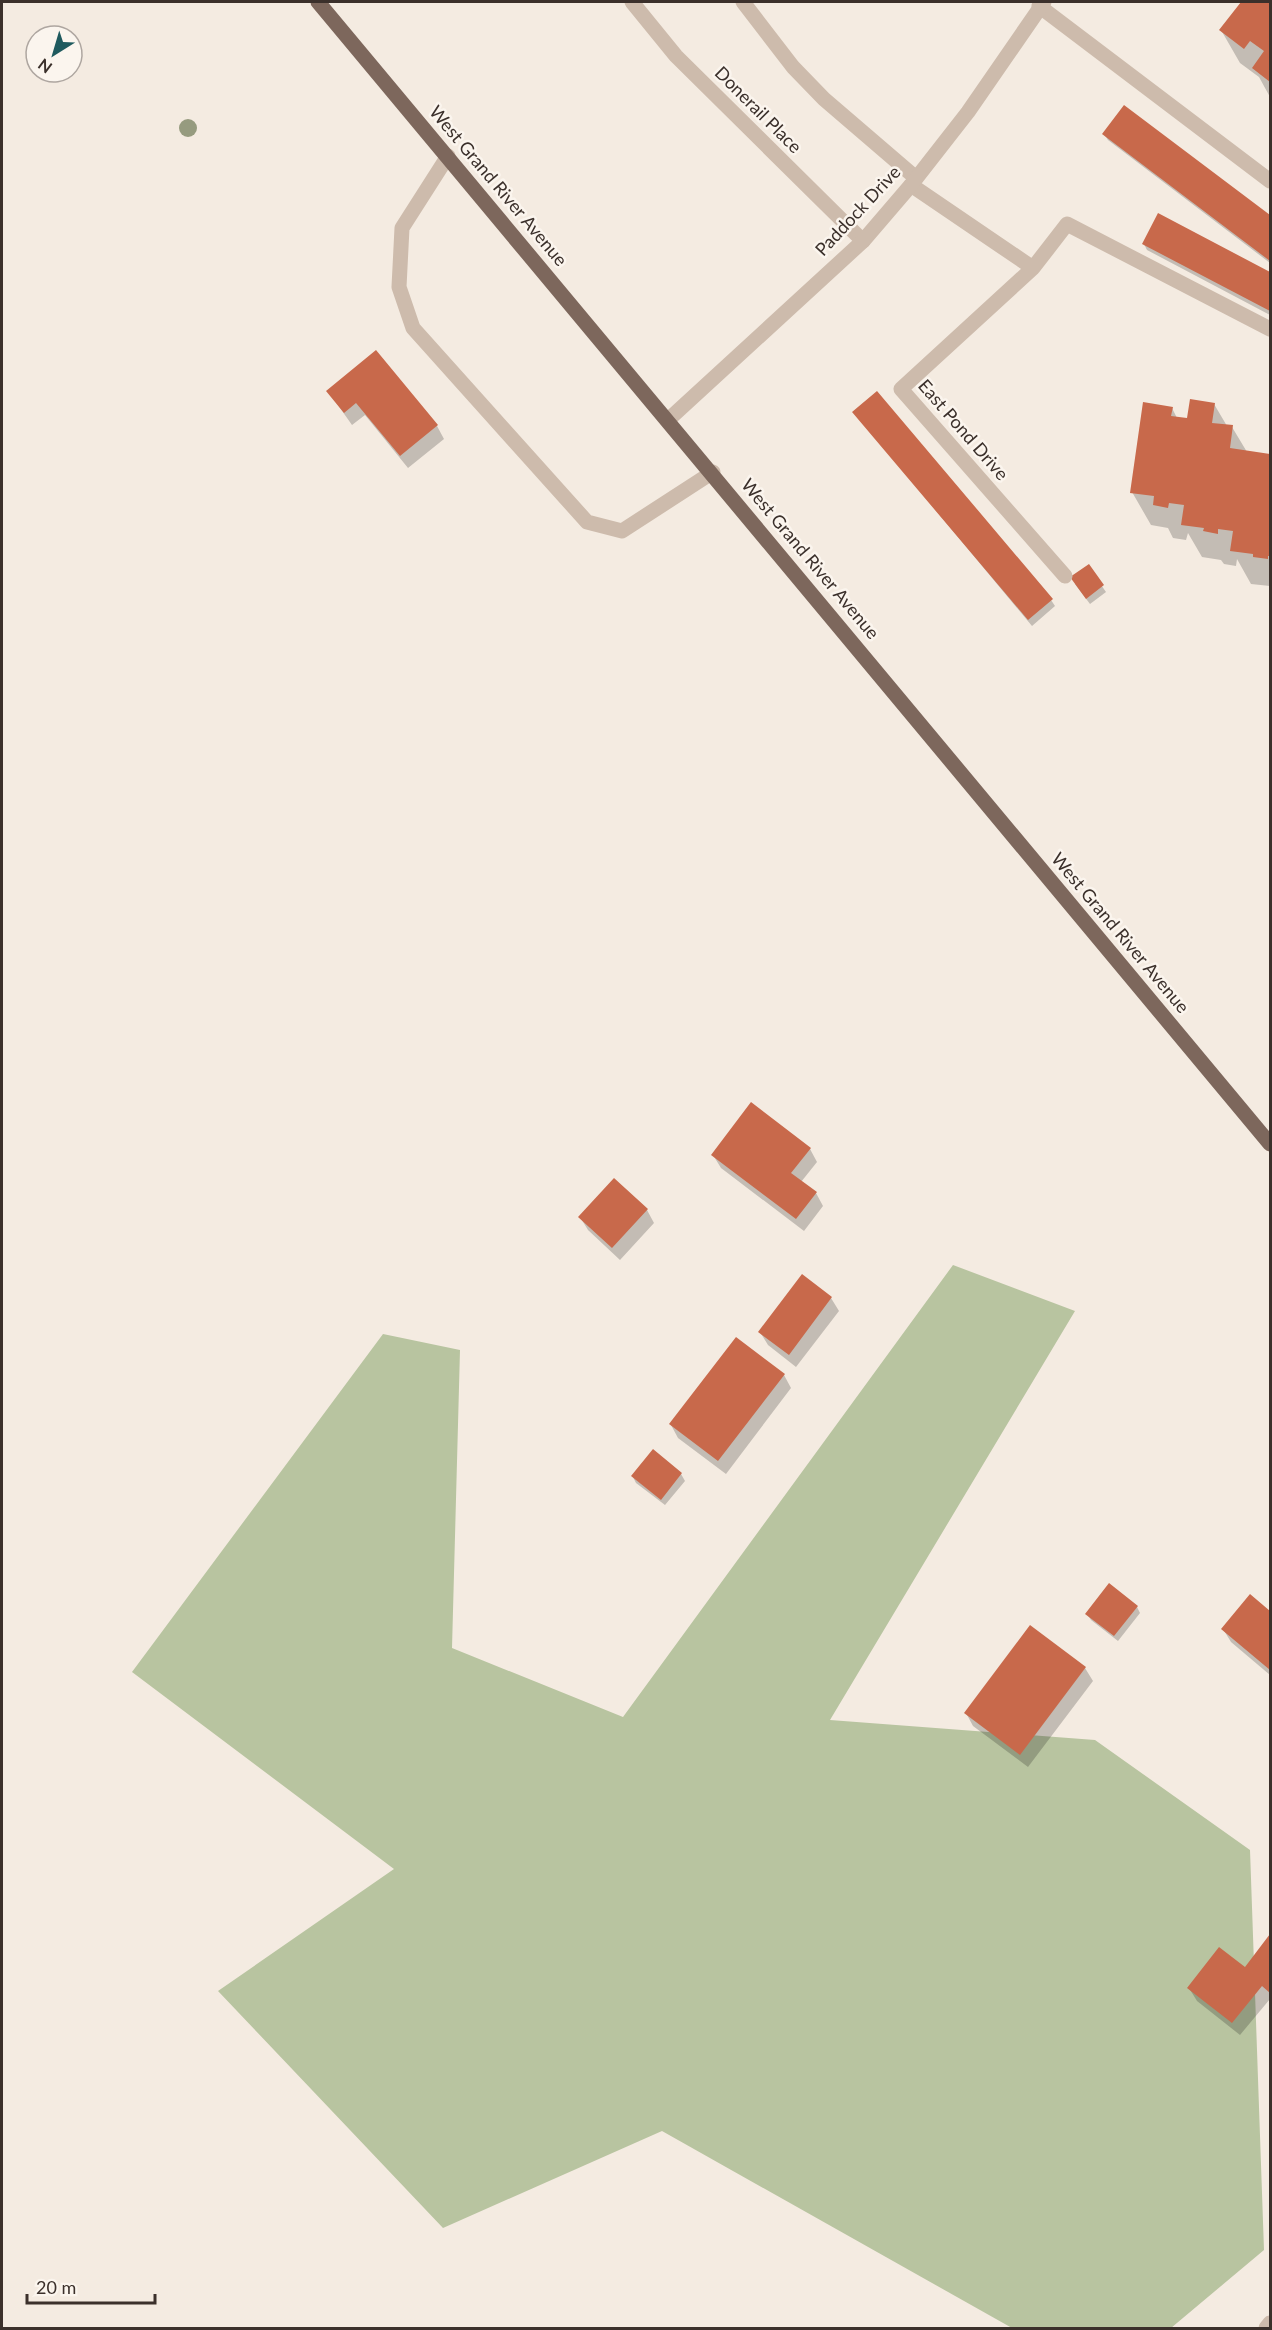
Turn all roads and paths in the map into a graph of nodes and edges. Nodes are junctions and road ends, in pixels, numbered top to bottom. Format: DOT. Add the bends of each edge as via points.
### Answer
graph roads {
  1 [pos="318,2"];
  2 [pos="632,2"];
  3 [pos="743,2"];
  4 [pos="1042,4"];
  5 [pos="448,156"];
  6 [pos="914,181"];
  7 [pos="1270,181"];
  8 [pos="863,241"];
  9 [pos="1033,268"];
  10 [pos="1270,328"];
  11 [pos="668,420"];
  12 [pos="713,472"];
  13 [pos="1065,576"];
  14 [pos="1270,1144"];
  15 [pos="1270,2323"];
  16 [pos="1266,2328"];
  1 -- 5 [label="main road, West Grand River Avenue"];
  2 -- 8 [label="street, Donerail Place" via="676,56"];
  3 -- 6 [label="street" via="793,67"];
  4 -- 6 [label="street, Paddock Drive" via="968,112"];
  4 -- 7 [label="street"];
  5 -- 11 [label="main road, West Grand River Avenue"];
  5 -- 12 [label="street" via="402,228 399,287 413,328 587,522 622,531"];
  6 -- 8 [label="street, Paddock Drive"];
  6 -- 9 [label="street"];
  8 -- 11 [label="street, Paddock Drive"];
  9 -- 10 [label="street, East Pond Drive" via="1066,224"];
  9 -- 13 [label="street, East Pond Drive" via="901,389"];
  11 -- 12 [label="main road, West Grand River Avenue"];
  12 -- 14 [label="main road, West Grand River Avenue"];
  15 -- 16 [label="street"];
}
